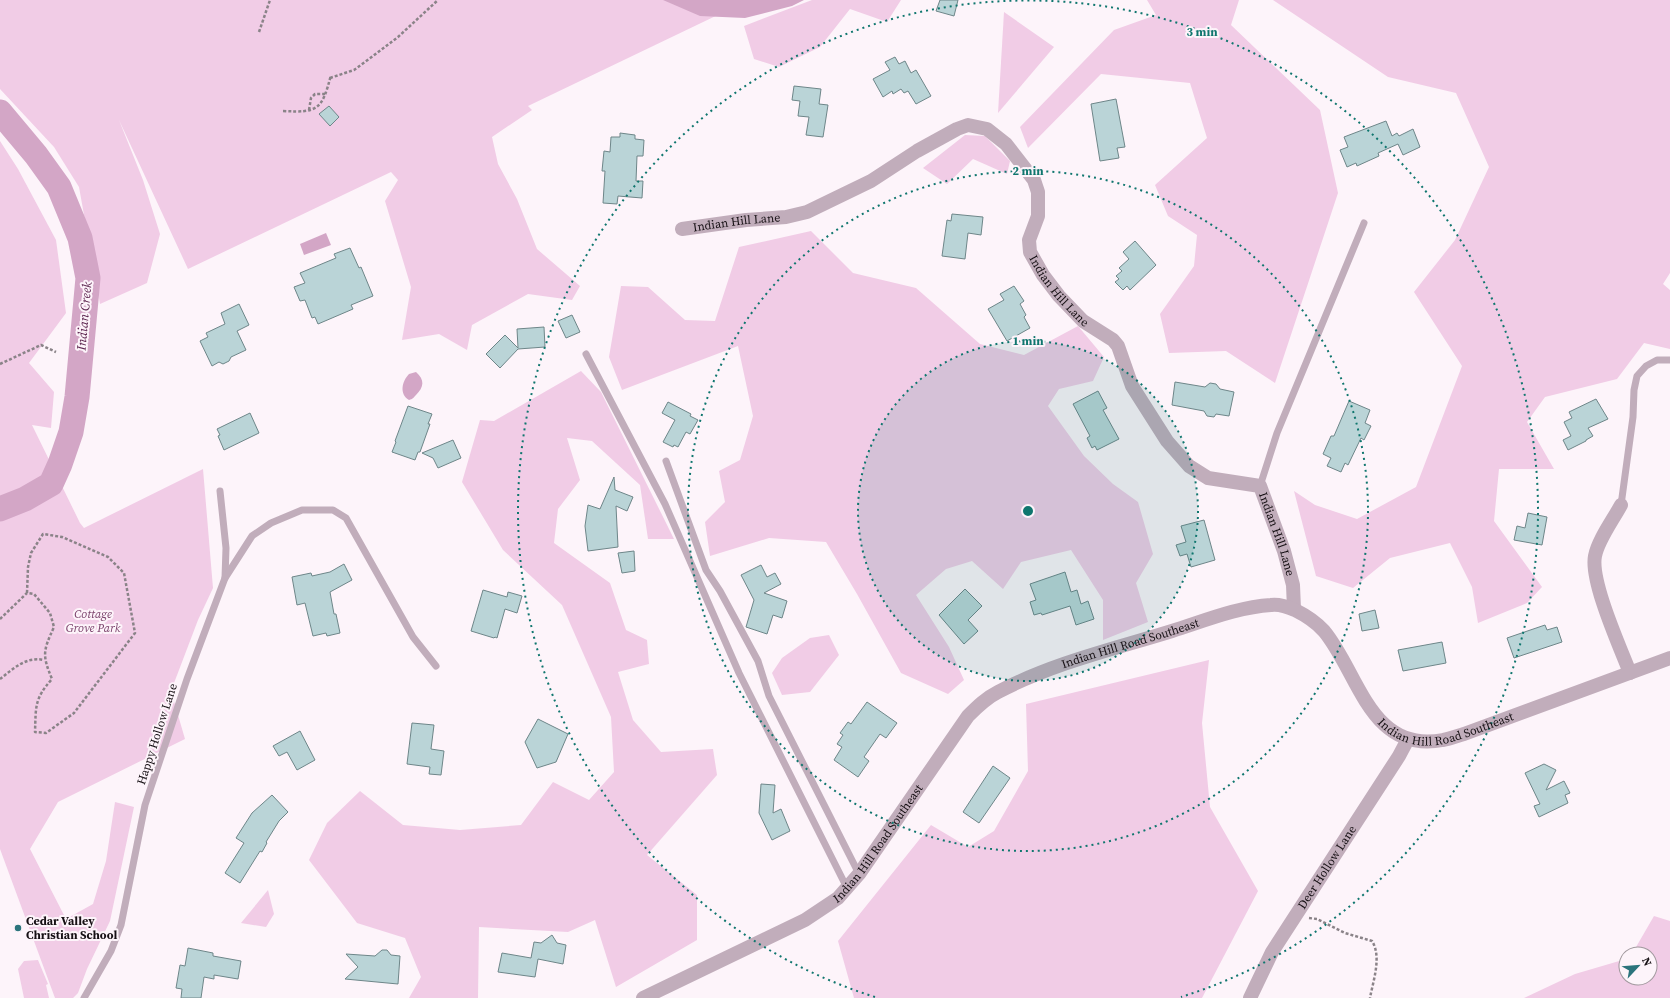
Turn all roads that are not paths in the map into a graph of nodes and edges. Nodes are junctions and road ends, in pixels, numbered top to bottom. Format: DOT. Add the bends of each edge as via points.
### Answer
graph roads {
  1 [pos="1364,224"];
  2 [pos="682,229"];
  3 [pos="586,354"];
  4 [pos="1670,360"];
  5 [pos="666,462"];
  6 [pos="1260,486"];
  7 [pos="220,491"];
  8 [pos="1621,505"];
  9 [pos="225,578"];
  10 [pos="1294,609"];
  11 [pos="1670,658"];
  12 [pos="436,666"];
  13 [pos="1630,673"];
  14 [pos="1408,739"];
  15 [pos="859,874"];
  16 [pos="847,888"];
  17 [pos="84,998"];
  18 [pos="643,998"];
  19 [pos="1250,998"];
  1 -- 6 [label="lane" via="1277,433"];
  2 -- 6 [label="street, Indian Hill Lane" via="786,217 807,212 871,181 957,129 968,125 987,129 1006,144 1034,180 1038,192 1038,216 1029,240 1030,252 1059,296 1083,321 1118,346 1132,386 1167,441 1189,466 1208,478"];
  3 -- 16 [label="lane" via="664,504 739,673"];
  4 -- 8 [label="lane" via="1658,360 1646,366 1637,376"];
  5 -- 15 [label="lane" via="706,570 758,661 769,696"];
  6 -- 10 [label="street, Indian Hill Lane" via="1284,551 1293,585"];
  7 -- 9 [label="lane" via="226,548"];
  8 -- 13 [label="street" via="1598,546 1593,567"];
  9 -- 12 [label="lane, Happy Hollow Lane" via="252,536 271,523 302,510 333,510 346,518 413,637"];
  9 -- 17 [label="lane, Happy Hollow Lane" via="187,679 145,804 121,925 111,951"];
  10 -- 14 [label="street, Indian Hill Road Southeast" via="1324,631 1367,705 1380,720 1395,733"];
  10 -- 15 [label="street, Indian Hill Road Southeast" via="1273,604 1238,611 1047,670 998,692 982,702 959,728"];
  11 -- 13 [label="street, Indian Hill Road Southeast"];
  13 -- 14 [label="street, Indian Hill Road Southeast" via="1450,738 1423,741"];
  14 -- 19 [label="street, Deer Hollow Lane" via="1272,952"];
  15 -- 16 [label="street, Indian Hill Road Southeast"];
  16 -- 18 [label="street, Indian Hill Road Southeast" via="838,898 805,920"];
}
